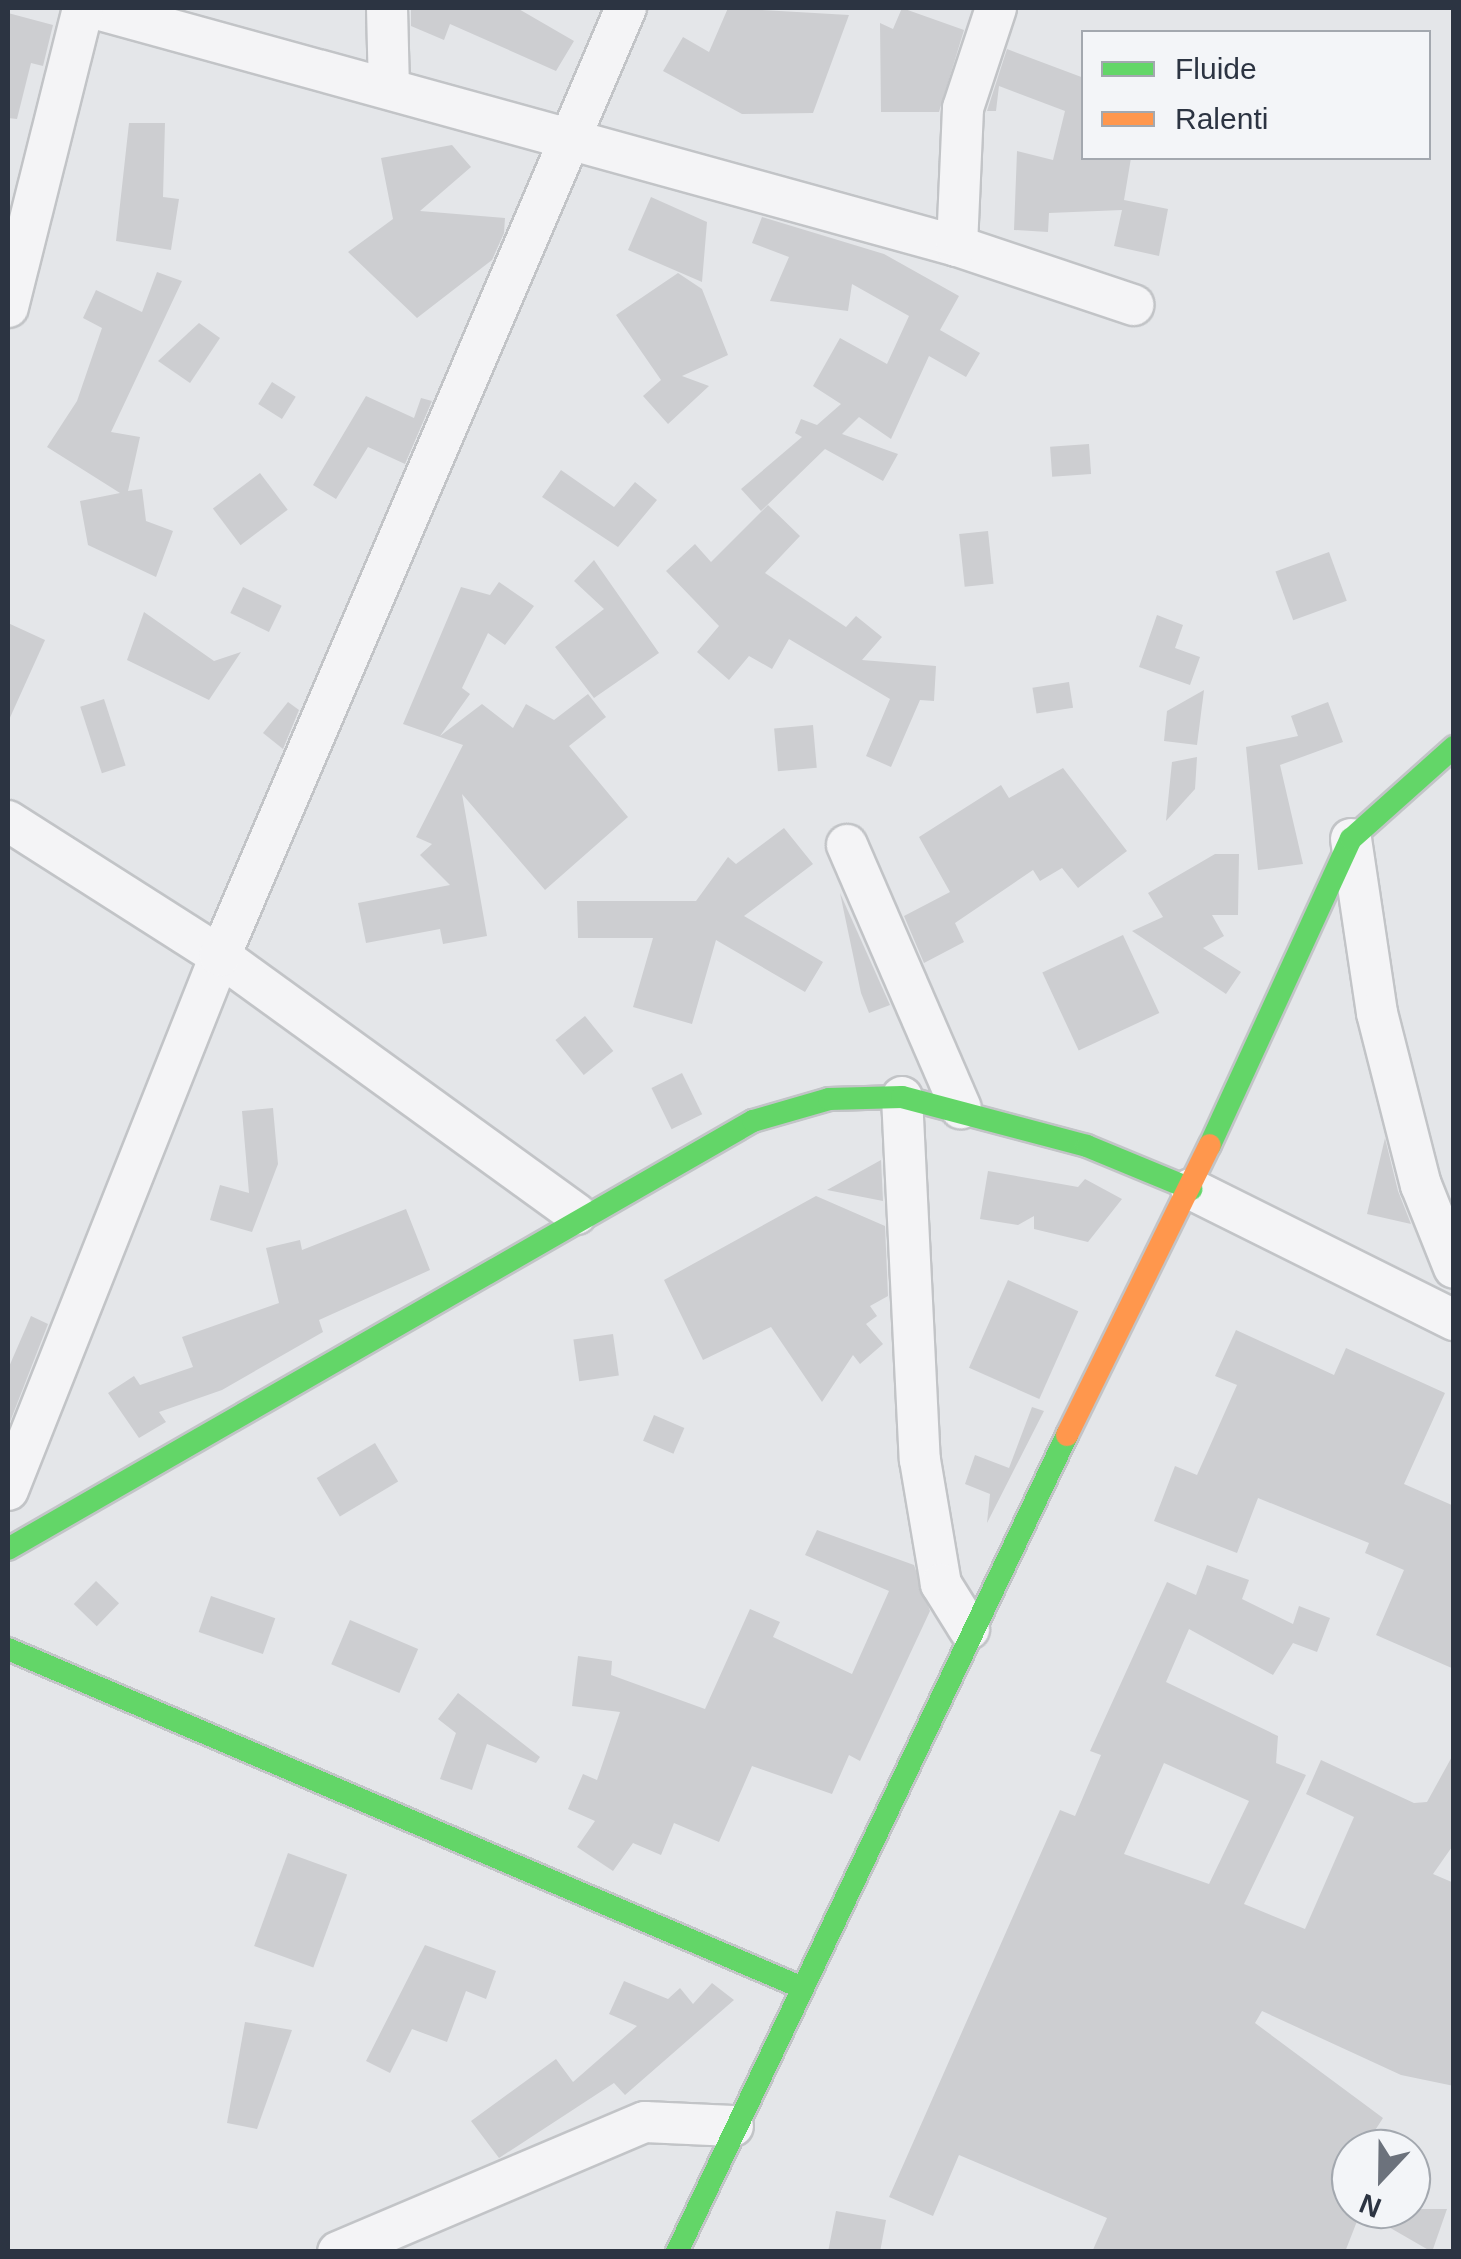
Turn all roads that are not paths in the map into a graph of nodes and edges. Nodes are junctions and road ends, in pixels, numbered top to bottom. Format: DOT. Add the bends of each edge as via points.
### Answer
graph roads {
  1 [pos="84,8"];
  2 [pos="92,8"];
  3 [pos="387,8"];
  4 [pos="626,8"];
  5 [pos="996,8"];
  6 [pos="389,88"];
  7 [pos="574,138"];
  8 [pos="957,246"];
  9 [pos="1133,305"];
  10 [pos="8,308"];
  11 [pos="1454,747"];
  12 [pos="8,821"];
  13 [pos="1351,839"];
  14 [pos="847,845"];
  15 [pos="220,956"];
  16 [pos="902,1098"];
  17 [pos="962,1108"];
  18 [pos="1191,1190"];
  19 [pos="577,1214"];
  20 [pos="1454,1268"];
  21 [pos="1454,1320"];
  22 [pos="8,1490"];
  23 [pos="8,1550"];
  24 [pos="969,1629"];
  25 [pos="8,1649"];
  26 [pos="798,1986"];
  27 [pos="733,2126"];
  28 [pos="338,2252"];
  29 [pos="678,2252"];
  1 -- 10 [label="street"];
  2 -- 6 [label="street"];
  3 -- 6 [label="street"];
  4 -- 7 [label="street"];
  5 -- 8 [label="street" via="963,108"];
  6 -- 7 [label="street"];
  7 -- 8 [label="street"];
  7 -- 15 [label="street"];
  8 -- 9 [label="street"];
  11 -- 13 [label="main road"];
  12 -- 15 [label="street"];
  13 -- 18 [label="main road"];
  13 -- 20 [label="street" via="1378,1013 1421,1185"];
  14 -- 17 [label="street"];
  15 -- 19 [label="street"];
  15 -- 22 [label="street"];
  16 -- 17 [label="main road"];
  16 -- 19 [label="main road" via="829,1099 752,1121"];
  16 -- 24 [label="street" via="920,1460 941,1584"];
  17 -- 18 [label="main road"];
  18 -- 21 [label="street"];
  18 -- 24 [label="main road"];
  19 -- 23 [label="main road"];
  24 -- 26 [label="main road"];
  25 -- 26 [label="main road"];
  26 -- 27 [label="main road"];
  27 -- 28 [label="street" via="645,2122"];
  27 -- 29 [label="main road"];
}
